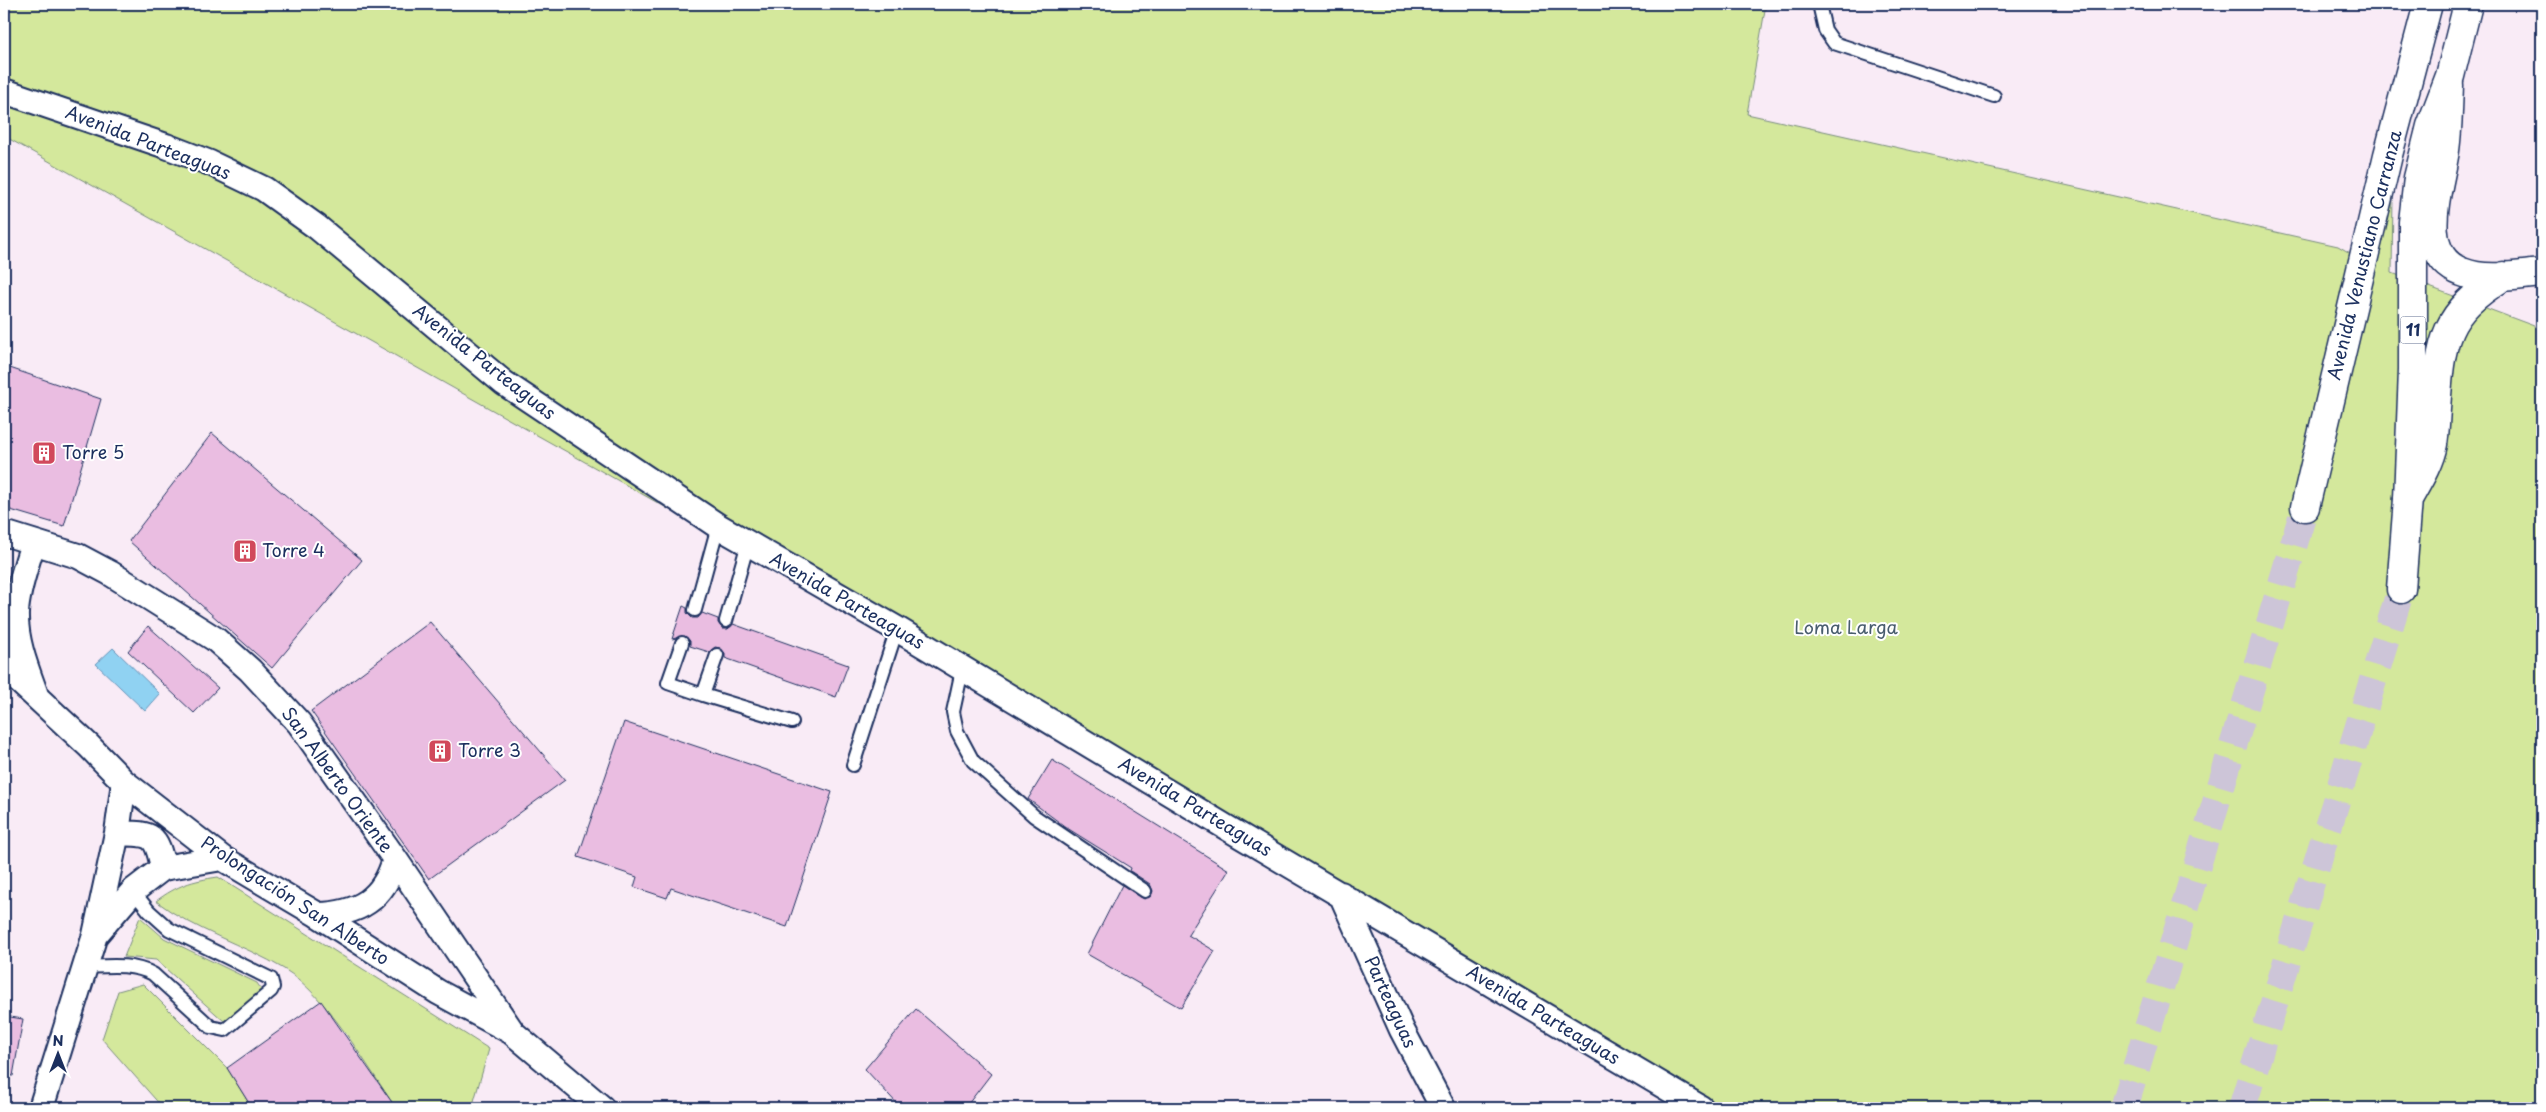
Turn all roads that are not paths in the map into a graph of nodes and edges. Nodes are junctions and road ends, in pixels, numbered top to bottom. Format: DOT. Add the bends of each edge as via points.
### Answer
graph roads {
  1 [pos="1819,4"];
  2 [pos="2415,4"];
  3 [pos="2428,4"];
  4 [pos="2468,4"];
  5 [pos="2489,4"];
  6 [pos="2415,60"];
  7 [pos="2450,76"];
  8 [pos="4,91"];
  9 [pos="1994,96"];
  10 [pos="2542,273"];
  11 [pos="2504,276"];
  12 [pos="2408,499"];
  13 [pos="2305,507"];
  14 [pos="718,526"];
  15 [pos="4,533"];
  16 [pos="33,542"];
  17 [pos="748,543"];
  18 [pos="2401,589"];
  19 [pos="695,610"];
  20 [pos="726,621"];
  21 [pos="897,629"];
  22 [pos="682,643"];
  23 [pos="717,655"];
  24 [pos="4,667"];
  25 [pos="962,670"];
  26 [pos="703,695"];
  27 [pos="38,698"];
  28 [pos="792,722"];
  29 [pos="853,765"];
  30 [pos="124,782"];
  31 [pos="117,833"];
  32 [pos="222,858"];
  33 [pos="396,859"];
  34 [pos="163,868"];
  35 [pos="133,891"];
  36 [pos="1145,891"];
  37 [pos="1341,894"];
  38 [pos="318,915"];
  39 [pos="95,935"];
  40 [pos="85,967"];
  41 [pos="513,1034"];
  42 [pos="41,1108"];
  43 [pos="602,1108"];
  44 [pos="1443,1108"];
  45 [pos="1701,1108"];
  1 -- 9 [label="lane" via="1825,30 1834,43"];
  2 -- 6 [label="main road"];
  3 -- 6 [label="main road, Avenida Venustiano Carranza"];
  4 -- 7 [label="main road, Avenida Venustiano Carranza / 11"];
  5 -- 7 [label="main road"];
  6 -- 13 [label="main road, Avenida Venustiano Carranza" via="2388,155"];
  7 -- 11 [label="main road" via="2446,150 2434,219 2435,244 2445,260 2461,272 2475,276"];
  7 -- 12 [label="main road, Avenida Venustiano Carranza / 11" via="2431,126 2418,178 2413,222 2413,370"];
  8 -- 14 [label="street, Avenida Parteaguas" via="166,146 264,189 317,227 504,382"];
  10 -- 11 [label="main road"];
  11 -- 12 [label="main road" via="2469,301 2456,315 2446,335 2440,356 2433,444 2425,469"];
  12 -- 18 [label="main road, Avenida Venustiano Carranza / 11"];
  14 -- 17 [label="street, Avenida Parteaguas"];
  14 -- 19 [label="lane"];
  15 -- 16 [label="street, San Alberto Oriente"];
  16 -- 27 [label="street" via="16,615 25,663"];
  16 -- 33 [label="street, San Alberto Oriente" via="78,556 110,573 215,639 250,670 299,723"];
  17 -- 20 [label="lane"];
  17 -- 21 [label="street, Avenida Parteaguas"];
  21 -- 25 [label="street, Avenida Parteaguas"];
  21 -- 29 [label="lane"];
  22 -- 26 [label="lane" via="668,683"];
  23 -- 26 [label="lane"];
  24 -- 27 [label="street, Prolongación San Alberto"];
  25 -- 36 [label="lane" via="953,712 957,731 972,761 1034,816"];
  25 -- 37 [label="street, Avenida Parteaguas"];
  26 -- 28 [label="lane"];
  27 -- 30 [label="street, Prolongación San Alberto"];
  30 -- 31 [label="street"];
  30 -- 32 [label="street, Prolongación San Alberto"];
  31 -- 34 [label="street" via="142,834 152,838 159,848"];
  31 -- 39 [label="street"];
  32 -- 34 [label="street"];
  32 -- 38 [label="street, Prolongación San Alberto"];
  33 -- 38 [label="street" via="390,879 363,906 337,914"];
  33 -- 41 [label="street, San Alberto Oriente"];
  34 -- 35 [label="street"];
  35 -- 39 [label="street"];
  35 -- 40 [label="lane" via="149,912 169,929 271,979 271,991 221,1030 211,1027 145,969"];
  37 -- 44 [label="street, Parteaguas" via="1402,1030"];
  37 -- 45 [label="street, Avenida Parteaguas"];
  38 -- 41 [label="street, Prolongación San Alberto" via="438,992"];
  39 -- 40 [label="street"];
  40 -- 42 [label="street"];
  41 -- 43 [label="street, San Alberto Oriente"];
}
